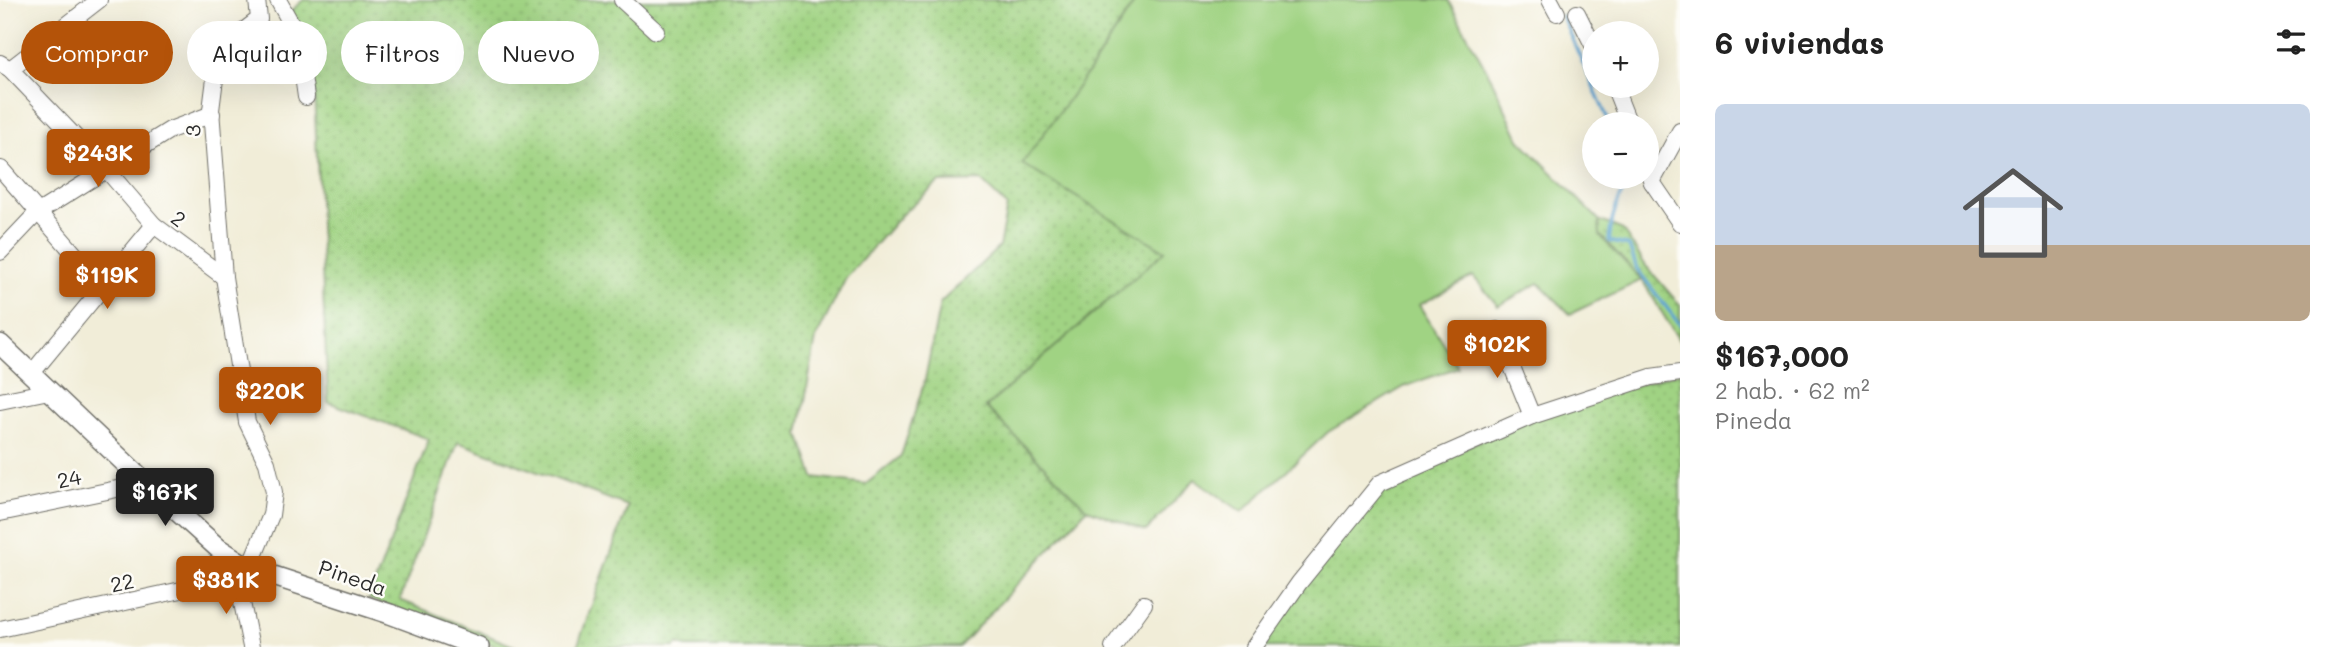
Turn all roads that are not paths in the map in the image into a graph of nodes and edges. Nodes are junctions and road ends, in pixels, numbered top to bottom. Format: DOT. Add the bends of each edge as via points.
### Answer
graph roads {
  1 [pos="99,0"];
  2 [pos="257,0"];
  3 [pos="278,0"];
  4 [pos="622,0"];
  5 [pos="1577,13"];
  6 [pos="1582,23"];
  7 [pos="656,31"];
  8 [pos="5,66"];
  9 [pos="306,97"];
  10 [pos="212,114"];
  11 [pos="1680,131"];
  12 [pos="1659,162"];
  13 [pos="1,169"];
  14 [pos="106,169"];
  15 [pos="1659,189"];
  16 [pos="37,213"];
  17 [pos="1680,223"];
  18 [pos="154,225"];
  19 [pos="0,252"];
  20 [pos="224,278"];
  21 [pos="103,287"];
  22 [pos="1497,330"];
  23 [pos="0,344"];
  24 [pos="32,373"];
  25 [pos="1680,373"];
  26 [pos="50,391"];
  27 [pos="0,401"];
  28 [pos="1532,416"];
  29 [pos="146,483"];
  30 [pos="0,513"];
  31 [pos="243,573"];
  32 [pos="1144,604"];
  33 [pos="0,629"];
  34 [pos="251,647"];
  35 [pos="479,647"];
  36 [pos="1113,647"];
  37 [pos="1254,647"];
  1 -- 8 [label="street"];
  2 -- 10 [label="street, 3" via="259,19 225,45 217,63"];
  3 -- 9 [label="street" via="297,34"];
  4 -- 7 [label="street"];
  5 -- 6 [label="street"];
  8 -- 14 [label="street, 2"];
  10 -- 14 [label="street" via="170,130"];
  10 -- 20 [label="street, 3"];
  11 -- 12 [label="street"];
  13 -- 16 [label="street"];
  14 -- 16 [label="street"];
  14 -- 18 [label="street, 2"];
  15 -- 17 [label="street"];
  16 -- 19 [label="street"];
  16 -- 21 [label="street"];
  18 -- 20 [label="street, 2"];
  18 -- 21 [label="street"];
  20 -- 31 [label="street, 3" via="247,422 267,463 274,492 271,515"];
  21 -- 24 [label="street"];
  22 -- 28 [label="street"];
  23 -- 24 [label="street, Pineda"];
  24 -- 26 [label="street, Pineda"];
  25 -- 28 [label="street" via="1651,377"];
  26 -- 27 [label="street"];
  26 -- 29 [label="street, Pineda"];
  28 -- 37 [label="street" via="1380,483"];
  29 -- 30 [label="street, 24"];
  29 -- 31 [label="street, Pineda"];
  31 -- 33 [label="street, 22"];
  31 -- 34 [label="street"];
  31 -- 35 [label="street, Pineda" via="379,610"];
  32 -- 36 [label="street"];
}
